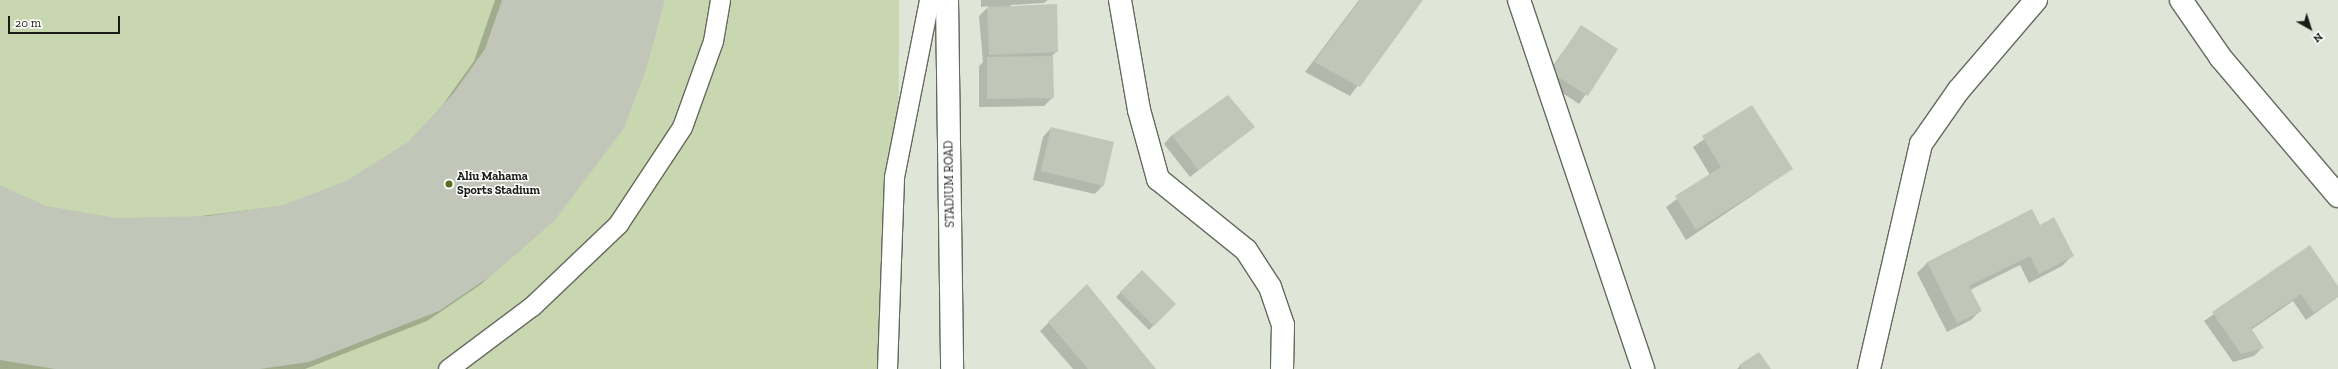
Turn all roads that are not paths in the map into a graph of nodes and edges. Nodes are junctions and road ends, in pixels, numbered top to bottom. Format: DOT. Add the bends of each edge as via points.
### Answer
graph roads {
  1 [pos="720,0"];
  2 [pos="929,0"];
  3 [pos="947,0"];
  4 [pos="1120,0"];
  5 [pos="1519,0"];
  6 [pos="2036,0"];
  7 [pos="2181,0"];
  8 [pos="2338,196"];
  9 [pos="448,369"];
  10 [pos="887,369"];
  11 [pos="952,369"];
  12 [pos="1282,369"];
  13 [pos="1643,369"];
  14 [pos="1869,369"];
  1 -- 9 [label="lane" via="713,41 682,127 618,224 532,306"];
  2 -- 10 [label="lane" via="894,177"];
  3 -- 11 [label="street, STADIUM ROAD"];
  4 -- 12 [label="street" via="1139,110 1158,179 1246,250 1270,287 1283,325"];
  5 -- 13 [label="street"];
  6 -- 14 [label="street" via="1958,91 1921,144"];
  7 -- 8 [label="street" via="2221,58"];
}
